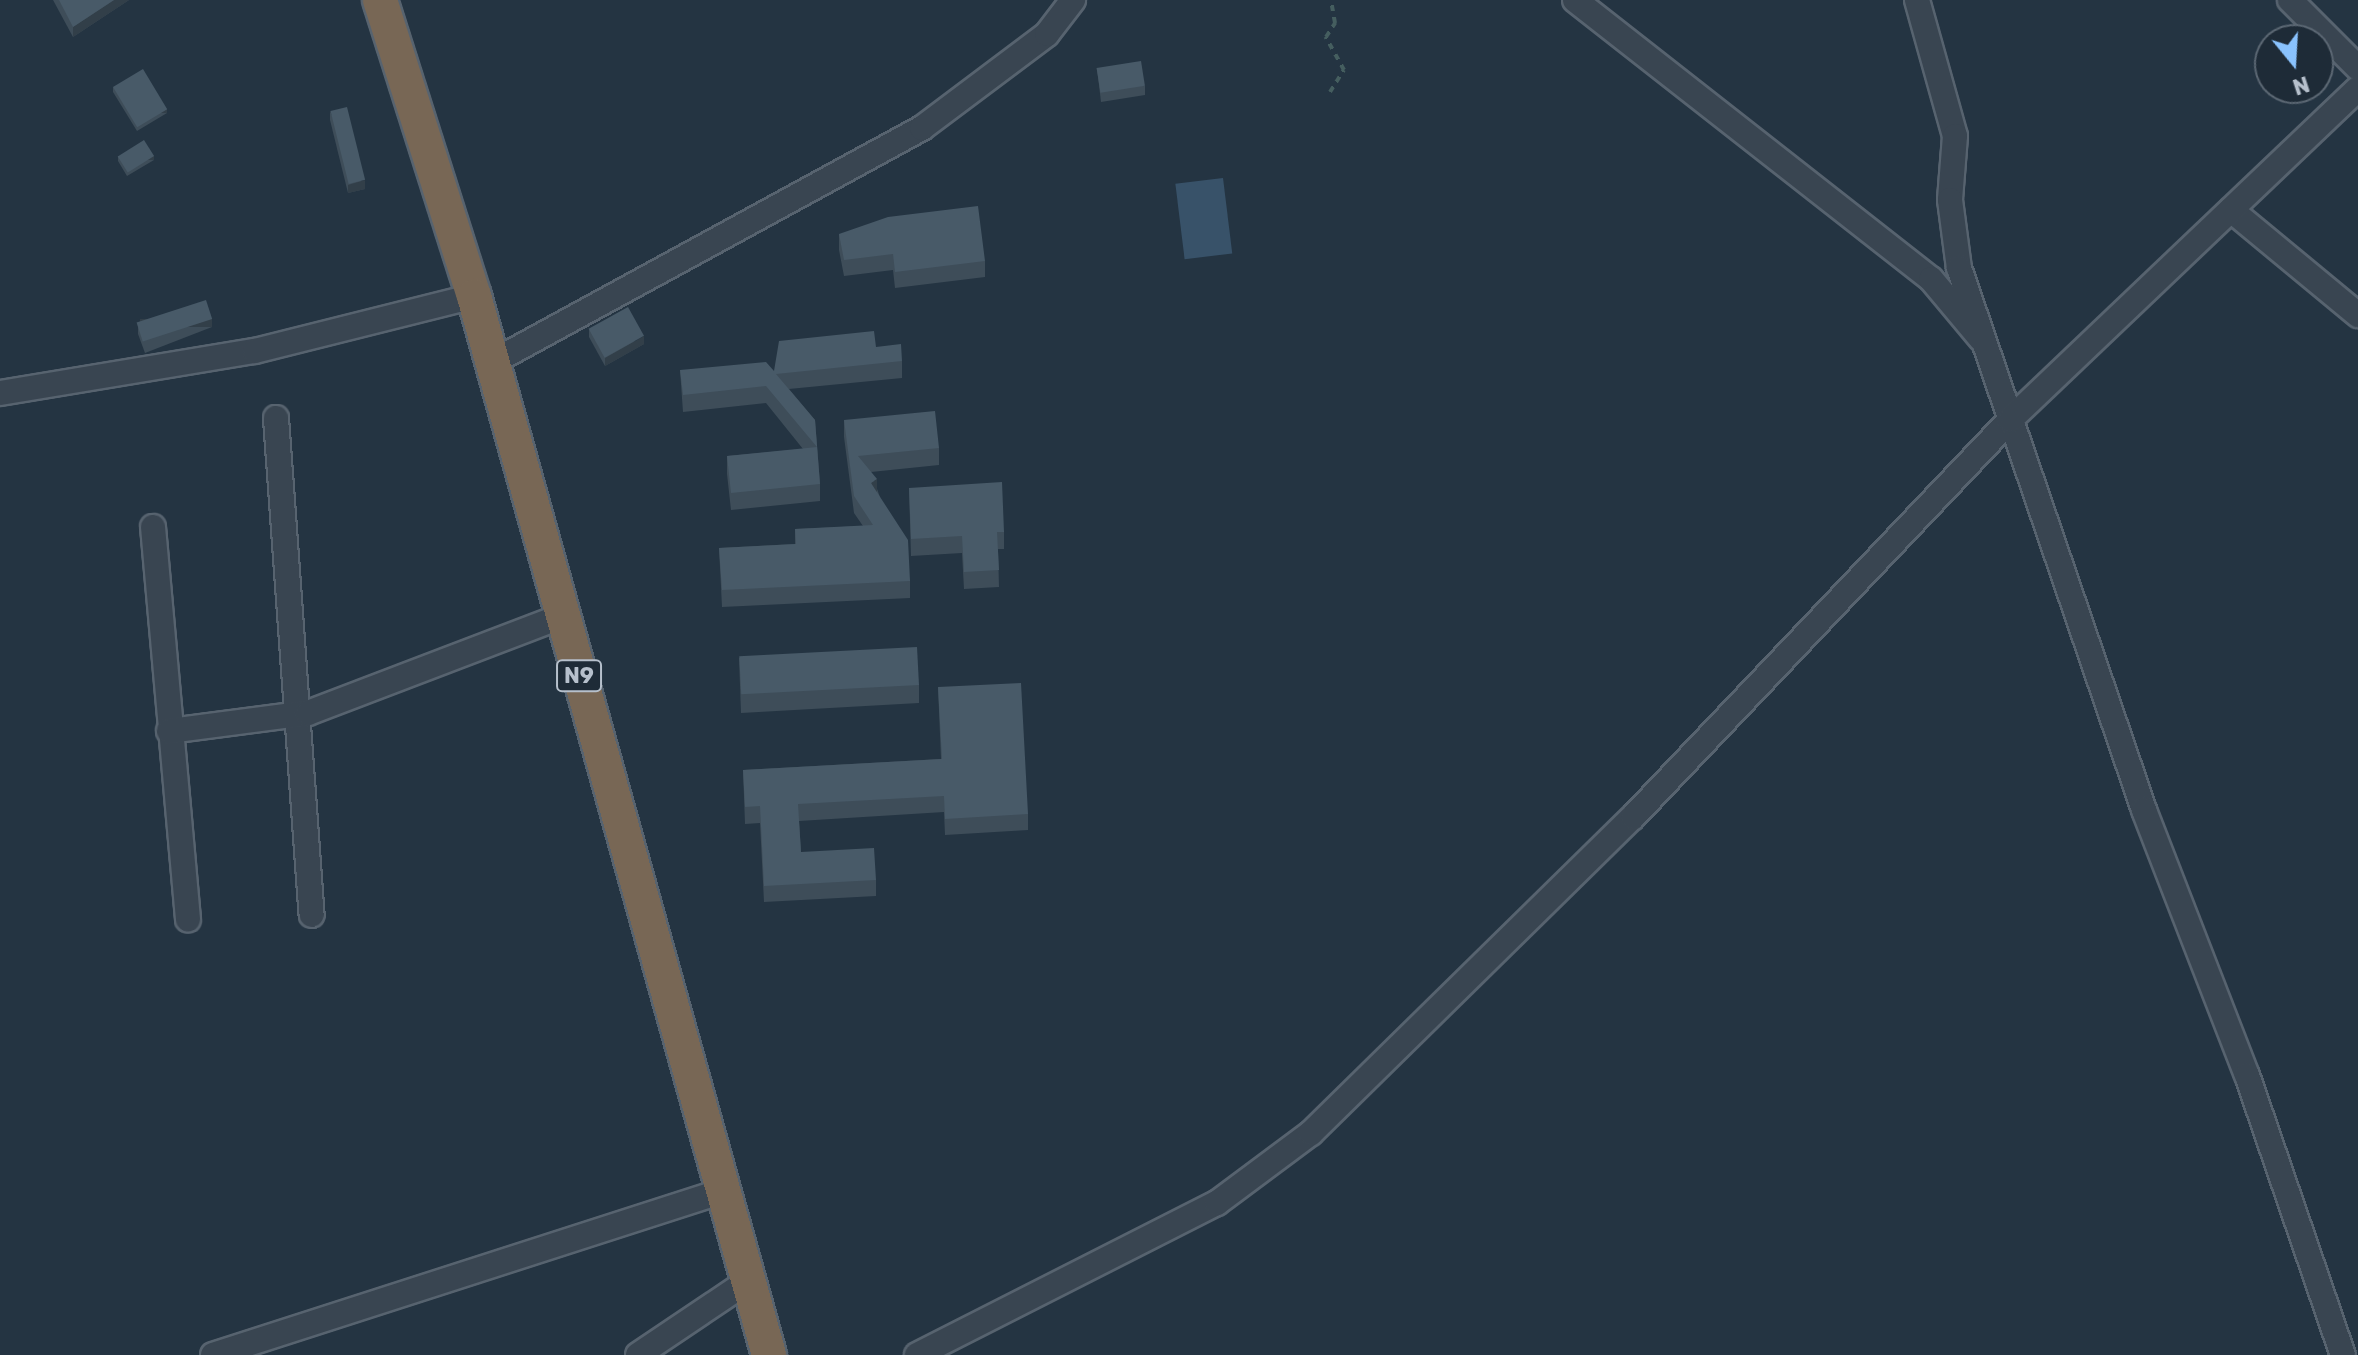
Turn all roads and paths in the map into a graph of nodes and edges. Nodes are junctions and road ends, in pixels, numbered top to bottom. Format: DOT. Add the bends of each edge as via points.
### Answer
graph roads {
  1 [pos="380,0"];
  2 [pos="1073,0"];
  3 [pos="1331,0"];
  4 [pos="1575,0"];
  5 [pos="1917,0"];
  6 [pos="2290,0"];
  7 [pos="2358,68"];
  8 [pos="2358,89"];
  9 [pos="1330,92"];
  10 [pos="2231,210"];
  11 [pos="474,296"];
  12 [pos="2358,315"];
  13 [pos="1987,347"];
  14 [pos="491,363"];
  15 [pos="0,393"];
  16 [pos="276,418"];
  17 [pos="2010,420"];
  18 [pos="153,527"];
  19 [pos="562,616"];
  20 [pos="296,715"];
  21 [pos="169,731"];
  22 [pos="312,915"];
  23 [pos="188,919"];
  24 [pos="723,1191"];
  25 [pos="748,1281"];
  26 [pos="213,1355"];
  27 [pos="638,1355"];
  28 [pos="769,1355"];
  29 [pos="917,1355"];
  30 [pos="2343,1355"];
  1 -- 11 [label="highway, N9"];
  2 -- 14 [label="street" via="1047,34 922,128"];
  3 -- 9 [label="path" via="1335,23 1326,37 1344,70"];
  4 -- 13 [label="street" via="1931,279"];
  5 -- 13 [label="street" via="1955,136 1950,200 1959,268"];
  6 -- 7 [label="street"];
  8 -- 10 [label="street"];
  10 -- 12 [label="street"];
  10 -- 17 [label="street"];
  11 -- 14 [label="highway, N9"];
  11 -- 15 [label="street" via="255,351"];
  13 -- 17 [label="street"];
  14 -- 19 [label="highway, N9"];
  16 -- 20 [label="street"];
  17 -- 29 [label="street" via="1633,817 1311,1133 1217,1203"];
  17 -- 30 [label="street"];
  18 -- 21 [label="street"];
  19 -- 20 [label="street" via="462,659"];
  19 -- 24 [label="highway, N9"];
  20 -- 21 [label="street"];
  20 -- 22 [label="street"];
  21 -- 23 [label="street"];
  24 -- 25 [label="highway, N9"];
  24 -- 26 [label="street"];
  25 -- 27 [label="street"];
  25 -- 28 [label="highway, N9"];
}
